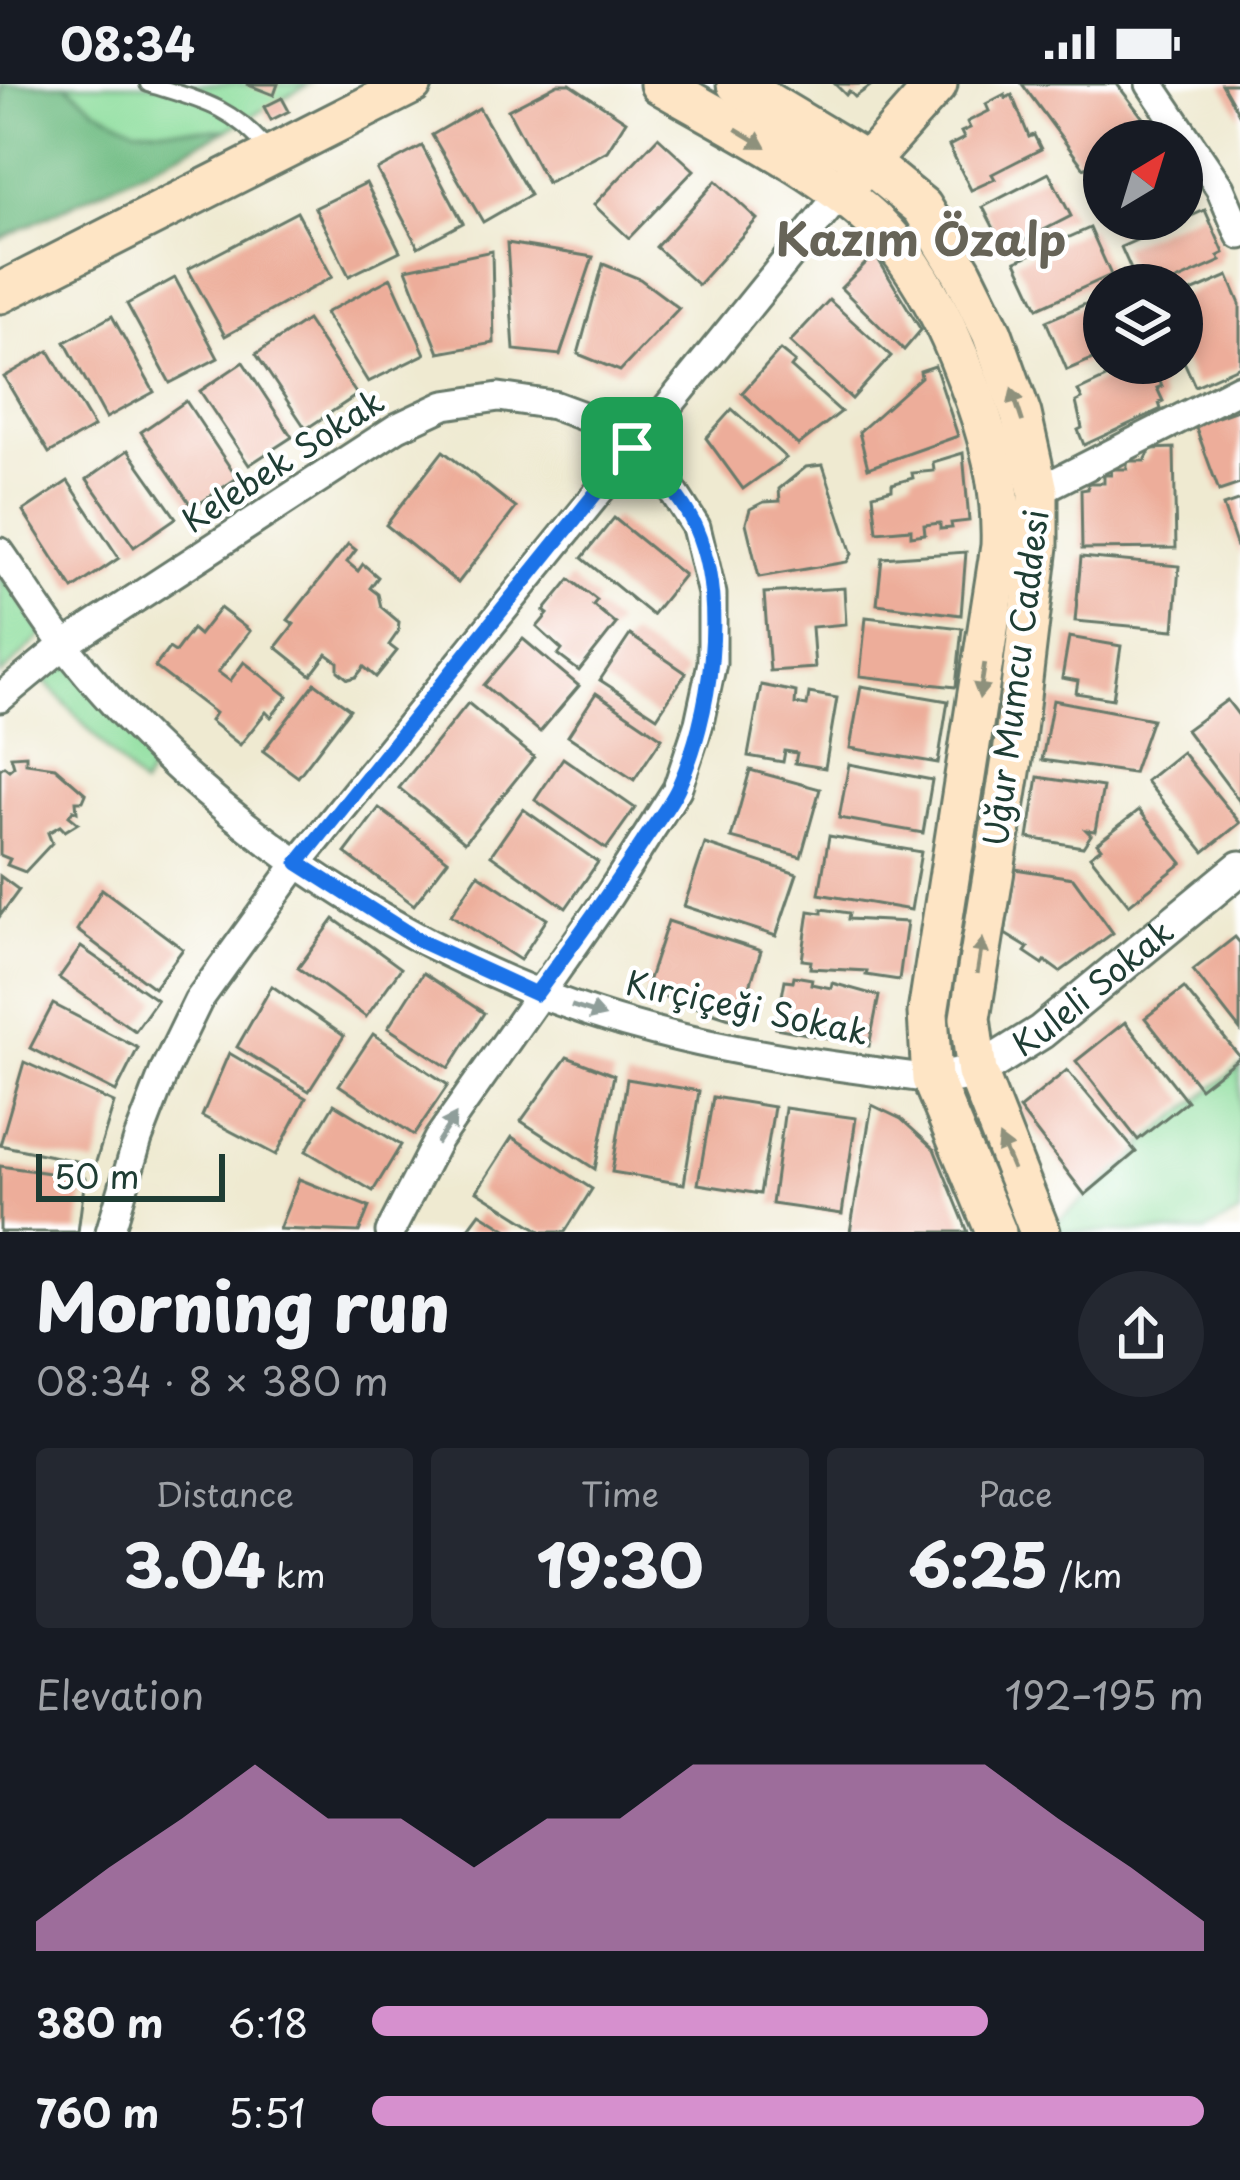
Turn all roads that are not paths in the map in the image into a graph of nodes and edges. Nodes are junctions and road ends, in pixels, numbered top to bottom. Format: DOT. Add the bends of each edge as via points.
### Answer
graph roads {
  1 [pos="148,84"];
  2 [pos="412,84"];
  3 [pos="660,84"];
  4 [pos="737,84"];
  5 [pos="937,84"];
  6 [pos="1150,84"];
  7 [pos="272,154"];
  8 [pos="867,162"];
  9 [pos="840,194"];
  10 [pos="1240,235"];
  11 [pos="0,293"];
  12 [pos="1240,388"];
  13 [pos="632,448"];
  14 [pos="1037,491"];
  15 [pos="0,552"];
  16 [pos="64,645"];
  17 [pos="0,698"];
  18 [pos="298,863"];
  19 [pos="1240,868"];
  20 [pos="536,994"];
  21 [pos="976,1072"];
  22 [pos="932,1079"];
  23 [pos="110,1232"];
  24 [pos="390,1232"];
  25 [pos="996,1232"];
  26 [pos="1040,1232"];
  1 -- 7 [label="lane" via="220,107"];
  2 -- 7 [label="main road"];
  3 -- 9 [label="main road, Uğur Mumcu Caddesi, one-way"];
  4 -- 8 [label="main road, Uğur Mumcu Caddesi"];
  5 -- 8 [label="main road"];
  6 -- 10 [label="street" via="1220,188"];
  7 -- 11 [label="main road"];
  8 -- 9 [label="main road"];
  14 -- 8 [label="main road, Uğur Mumcu Caddesi, one-way" via="1014,394 962,272 922,206"];
  9 -- 13 [label="street"];
  9 -- 22 [label="main road, Uğur Mumcu Caddesi, one-way" via="891,238 928,289 987,430 1003,502 928,1013"];
  12 -- 14 [label="street"];
  13 -- 16 [label="street, Kelebek Sokak" via="599,422 554,405 499,397 445,405 398,427"];
  13 -- 18 [label="street"];
  13 -- 20 [label="street, Kelebek Sokak" via="696,527 712,593 712,663 677,789"];
  21 -- 14 [label="main road, Uğur Mumcu Caddesi, one-way" via="970,1018 1029,634"];
  15 -- 16 [label="street, Kırçiçeği Sokak"];
  16 -- 17 [label="street, Kelebek Sokak"];
  16 -- 18 [label="street, Kırçiçeği Sokak" via="151,740"];
  18 -- 20 [label="street, Kırçiçeği Sokak" via="422,942"];
  18 -- 23 [label="street" via="198,1001 145,1121"];
  19 -- 21 [label="street, Kuleli Sokak" via="1041,1032"];
  20 -- 22 [label="street, Kırçiçeği Sokak, one-way" via="653,1031"];
  24 -- 20 [label="street, Kelebek Sokak, one-way" via="439,1139"];
  21 -- 22 [label="street, Kuleli Sokak"];
  26 -- 21 [label="main road, Uğur Mumcu Caddesi, one-way"];
  22 -- 25 [label="main road, Uğur Mumcu Caddesi"];
}
